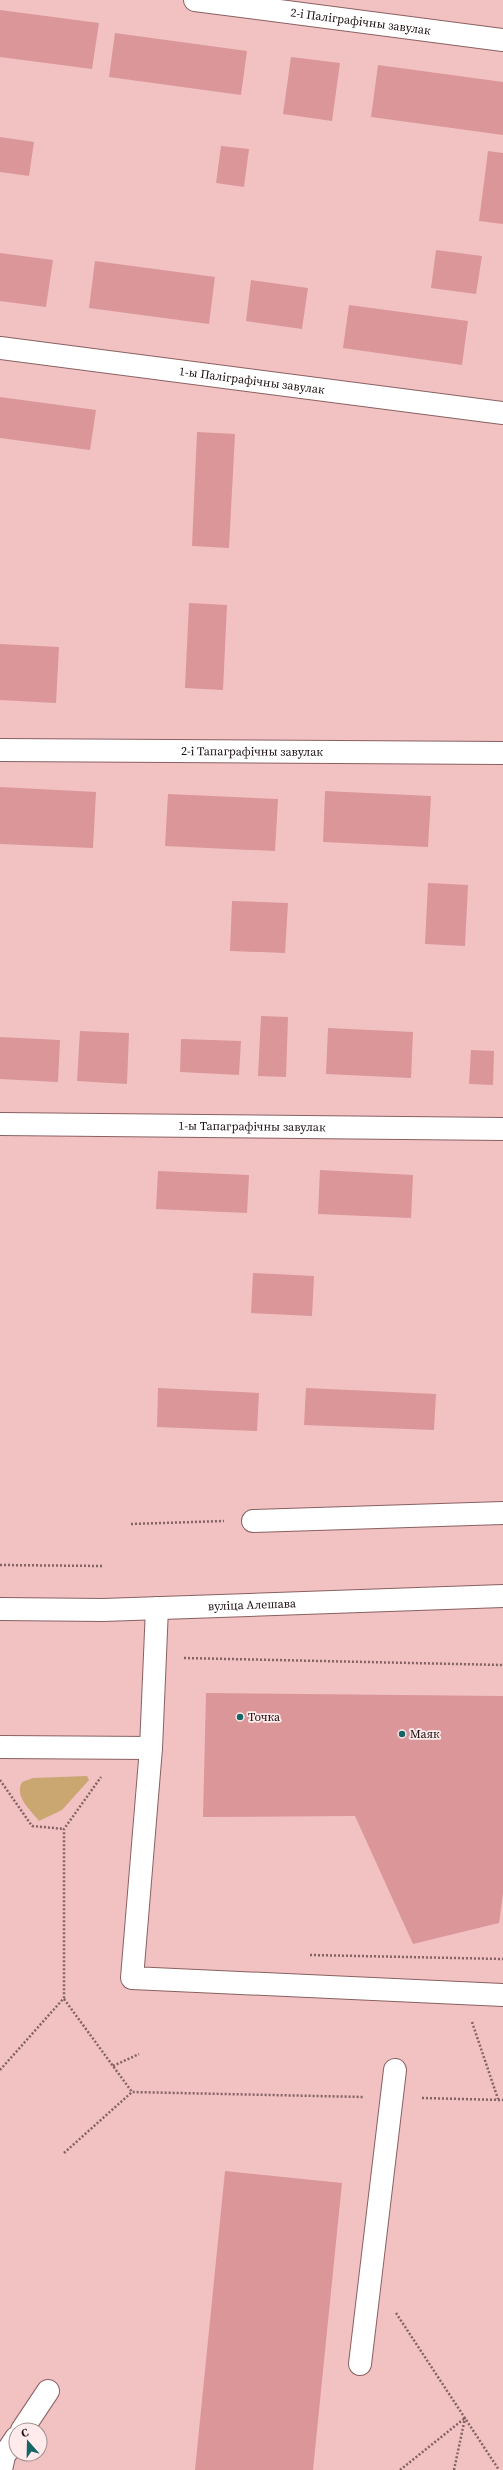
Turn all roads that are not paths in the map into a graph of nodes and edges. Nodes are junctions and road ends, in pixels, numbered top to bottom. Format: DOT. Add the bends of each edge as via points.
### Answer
graph roads {
  1 [pos="195,0"];
  2 [pos="503,40"];
  3 [pos="0,348"];
  4 [pos="503,413"];
  5 [pos="0,750"];
  6 [pos="503,753"];
  7 [pos="0,1124"];
  8 [pos="503,1129"];
  9 [pos="503,1513"];
  10 [pos="253,1521"];
  11 [pos="503,1596"];
  12 [pos="158,1608"];
  13 [pos="0,1610"];
  14 [pos="0,1748"];
  15 [pos="151,1748"];
  16 [pos="503,1995"];
  17 [pos="395,2070"];
  18 [pos="360,2364"];
  19 [pos="48,2391"];
  20 [pos="27,2422"];
  21 [pos="8,2450"];
  22 [pos="1,2470"];
  1 -- 2 [label="street, 2-і Паліграфічны завулак"];
  3 -- 4 [label="street, 1-ы Паліграфічны завулак"];
  5 -- 6 [label="street, 2-і Тапаграфічны завулак"];
  7 -- 8 [label="street, 1-ы Тапаграфічны завулак"];
  9 -- 10 [label="street"];
  11 -- 12 [label="street, вуліца Алешава"];
  12 -- 13 [label="street, вуліца Алешава"];
  12 -- 15 [label="street"];
  14 -- 15 [label="street"];
  15 -- 16 [label="street" via="132,1978"];
  17 -- 18 [label="street"];
  19 -- 20 [label="street"];
  21 -- 22 [label="street"];
}
